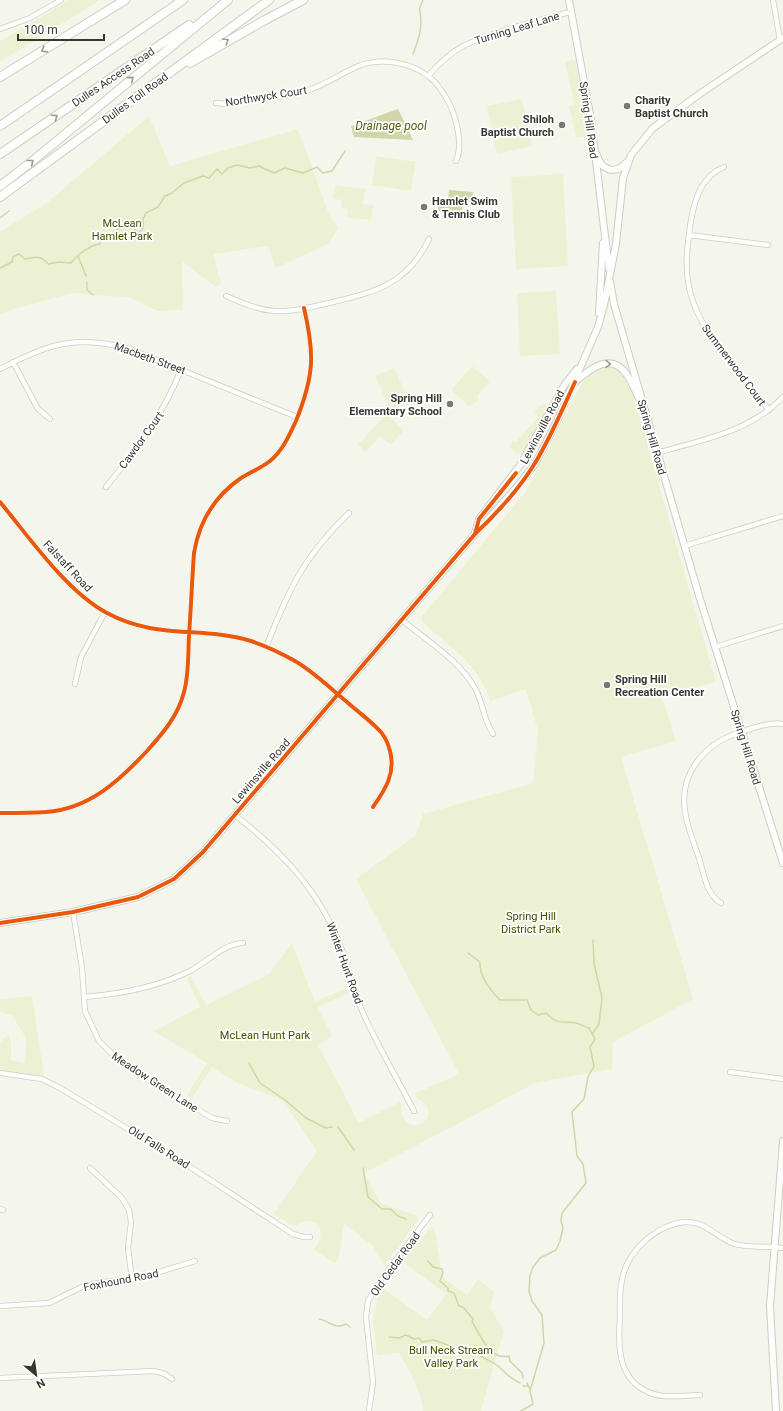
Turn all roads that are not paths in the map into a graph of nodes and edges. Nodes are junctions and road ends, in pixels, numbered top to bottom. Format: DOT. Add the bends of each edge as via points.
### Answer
graph roads {
  1 [pos="61,0"];
  2 [pos="120,0"];
  3 [pos="125,0"];
  4 [pos="183,0"];
  5 [pos="227,0"];
  6 [pos="270,0"];
  7 [pos="303,0"];
  8 [pos="568,0"];
  9 [pos="773,0"];
  10 [pos="570,12"];
  11 [pos="101,14"];
  12 [pos="0,29"];
  13 [pos="781,39"];
  14 [pos="428,76"];
  15 [pos="0,77"];
  16 [pos="156,82"];
  17 [pos="216,103"];
  18 [pos="0,126"];
  19 [pos="595,148"];
  20 [pos="0,154"];
  21 [pos="456,161"];
  22 [pos="628,161"];
  23 [pos="724,166"];
  24 [pos="0,186"];
  25 [pos="0,197"];
  26 [pos="603,219"];
  27 [pos="689,235"];
  28 [pos="429,239"];
  29 [pos="768,245"];
  30 [pos="609,276"];
  31 [pos="226,296"];
  32 [pos="304,308"];
  33 [pos="598,327"];
  34 [pos="13,362"];
  35 [pos="580,366"];
  36 [pos="0,369"];
  37 [pos="181,370"];
  38 [pos="575,382"];
  39 [pos="783,397"];
  40 [pos="554,404"];
  41 [pos="644,406"];
  42 [pos="769,410"];
  43 [pos="297,417"];
  44 [pos="50,419"];
  45 [pos="557,421"];
  46 [pos="657,453"];
  47 [pos="521,464"];
  48 [pos="524,478"];
  49 [pos="106,487"];
  50 [pos="0,502"];
  51 [pos="349,513"];
  52 [pos="783,516"];
  53 [pos="475,534"];
  54 [pos="684,546"];
  55 [pos="105,612"];
  56 [pos="402,620"];
  57 [pos="783,626"];
  58 [pos="189,633"];
  59 [pos="266,647"];
  60 [pos="715,647"];
  61 [pos="75,684"];
  62 [pos="338,695"];
  63 [pos="783,724"];
  64 [pos="742,732"];
  65 [pos="493,734"];
  66 [pos="373,807"];
  67 [pos="0,813"];
  68 [pos="235,814"];
  69 [pos="783,863"];
  70 [pos="721,903"];
  71 [pos="73,912"];
  72 [pos="0,923"];
  73 [pos="243,943"];
  74 [pos="84,997"];
  75 [pos="730,1072"];
  76 [pos="0,1073"];
  77 [pos="783,1079"];
  78 [pos="414,1111"];
  79 [pos="227,1121"];
  80 [pos="783,1141"];
  81 [pos="90,1168"];
  82 [pos="430,1215"];
  83 [pos="310,1237"];
  84 [pos="775,1246"];
  85 [pos="783,1248"];
  86 [pos="195,1261"];
  87 [pos="132,1279"];
  88 [pos="0,1306"];
  89 [pos="0,1378"];
  90 [pos="172,1379"];
  91 [pos="700,1395"];
  92 [pos="369,1411"];
  93 [pos="776,1411"];
  1 -- 12 [label="street" via="30,18"];
  2 -- 11 [label="highway"];
  3 -- 11 [label="highway"];
  4 -- 18 [label="highway"];
  20 -- 5 [label="highway, Dulles Access Road, one-way"];
  24 -- 5 [label="highway, one-way"];
  6 -- 16 [label="highway, Dulles Toll Road"];
  16 -- 7 [label="highway, one-way"];
  8 -- 10 [label="main road, Spring Hill Road"];
  9 -- 13 [label="street"];
  10 -- 14 [label="street, Turning Leaf Lane" via="526,23 465,44 445,58"];
  10 -- 19 [label="main road, Spring Hill Road"];
  11 -- 15 [label="highway, one-way"];
  13 -- 22 [label="main road, Lewinsville Road" via="653,128 636,146"];
  14 -- 17 [label="street, Northwyck Court" via="405,65 379,62 362,65 309,90 227,104"];
  14 -- 21 [label="street, Northwyck Court" via="442,92 451,108 460,147"];
  16 -- 25 [label="highway, Dulles Toll Road"];
  19 -- 22 [label="main road" via="600,164 608,169 617,169"];
  19 -- 26 [label="main road, Spring Hill Road"];
  22 -- 30 [label="main road, Lewinsville Road"];
  23 -- 27 [label="street, Summerwood Court" via="709,175 700,188"];
  26 -- 30 [label="main road, Spring Hill Road"];
  26 -- 33 [label="main road" via="604,257"];
  27 -- 29 [label="street"];
  27 -- 42 [label="street, Summerwood Court" via="686,270 688,286 700,318"];
  28 -- 32 [label="street" via="413,265 390,284 369,293"];
  30 -- 33 [label="main road, Lewinsville Road"];
  30 -- 41 [label="main road, Spring Hill Road" via="614,304"];
  31 -- 32 [label="street" via="262,309 287,311"];
  32 -- 43 [label="street" via="312,360 308,387"];
  33 -- 35 [label="main road, Lewinsville Road"];
  34 -- 36 [label="street, Macbeth Street"];
  34 -- 37 [label="street, Macbeth Street" via="46,347 90,341 130,349"];
  34 -- 44 [label="street" via="38,409"];
  35 -- 38 [label="main road, Lewinsville Road"];
  35 -- 40 [label="main road, Lewinsville Road" via="565,384"];
  37 -- 43 [label="street, Macbeth Street"];
  37 -- 49 [label="street, Cawdor Court" via="153,426"];
  38 -- 41 [label="main road, one-way" via="600,364 618,366 628,376"];
  38 -- 45 [label="main road, Lewinsville Road"];
  39 -- 42 [label="street"];
  40 -- 45 [label="main road" via="558,411"];
  40 -- 47 [label="main road, Lewinsville Road"];
  41 -- 46 [label="main road, Spring Hill Road"];
  42 -- 46 [label="street" via="733,430"];
  43 -- 58 [label="street" via="288,439 276,456 223,493 203,522 194,553"];
  45 -- 48 [label="main road, Lewinsville Road" via="535,464"];
  46 -- 54 [label="main road, Spring Hill Road"];
  47 -- 48 [label="main road"];
  47 -- 53 [label="main road, Lewinsville Road" via="479,519"];
  48 -- 53 [label="main road, Lewinsville Road"];
  50 -- 55 [label="street, Falstaff Road" via="67,582"];
  51 -- 59 [label="street" via="323,540 302,568 285,600"];
  52 -- 54 [label="street"];
  53 -- 56 [label="main road, Lewinsville Road"];
  54 -- 60 [label="main road, Spring Hill Road"];
  55 -- 58 [label="street, Falstaff Road" via="146,628"];
  55 -- 61 [label="street" via="81,657"];
  56 -- 62 [label="main road, Lewinsville Road"];
  56 -- 65 [label="street" via="452,661 469,679 478,694 485,719"];
  57 -- 60 [label="street"];
  58 -- 59 [label="street, Falstaff Road" via="235,638"];
  58 -- 67 [label="street" via="187,680 180,704 168,727 126,773 107,789 73,806 46,812"];
  59 -- 62 [label="street, Falstaff Road" via="296,662"];
  60 -- 64 [label="main road, Spring Hill Road"];
  62 -- 66 [label="street, Falstaff Road" via="378,728 390,752 390,777"];
  62 -- 68 [label="main road, Lewinsville Road"];
  63 -- 64 [label="street" via="763,725"];
  64 -- 69 [label="main road, Spring Hill Road"];
  64 -- 70 [label="street" via="718,741 703,754 690,773 684,794 687,819 709,891"];
  68 -- 71 [label="main road, Lewinsville Road" via="185,871 162,886 138,898"];
  68 -- 78 [label="street, Winter Hunt Road" via="283,856 317,898 341,947 368,1023"];
  71 -- 72 [label="main road, Lewinsville Road"];
  71 -- 74 [label="street, Meadow Green Lane"];
  73 -- 74 [label="street" via="231,945 192,970 159,984"];
  74 -- 79 [label="street, Meadow Green Lane" via="94,1032 114,1058 212,1118"];
  75 -- 77 [label="street"];
  76 -- 83 [label="street, Old Falls Road" via="42,1079 60,1088 181,1161 293,1234 304,1238"];
  80 -- 84 [label="main road"];
  81 -- 87 [label="street" via="122,1198 129,1210 131,1222 128,1248"];
  82 -- 92 [label="street, Old Cedar Road" via="380,1281 368,1302 367,1326 372,1382"];
  84 -- 85 [label="street"];
  84 -- 91 [label="street" via="738,1245 703,1225 686,1222 665,1228 652,1236 641,1244 630,1260 622,1278 619,1328 620,1358 626,1373 636,1385 655,1395"];
  84 -- 93 [label="main road" via="770,1311"];
  86 -- 87 [label="street, Foxhound Road"];
  87 -- 88 [label="street, Foxhound Road" via="86,1285 49,1303"];
  89 -- 90 [label="street" via="154,1371"];
}
